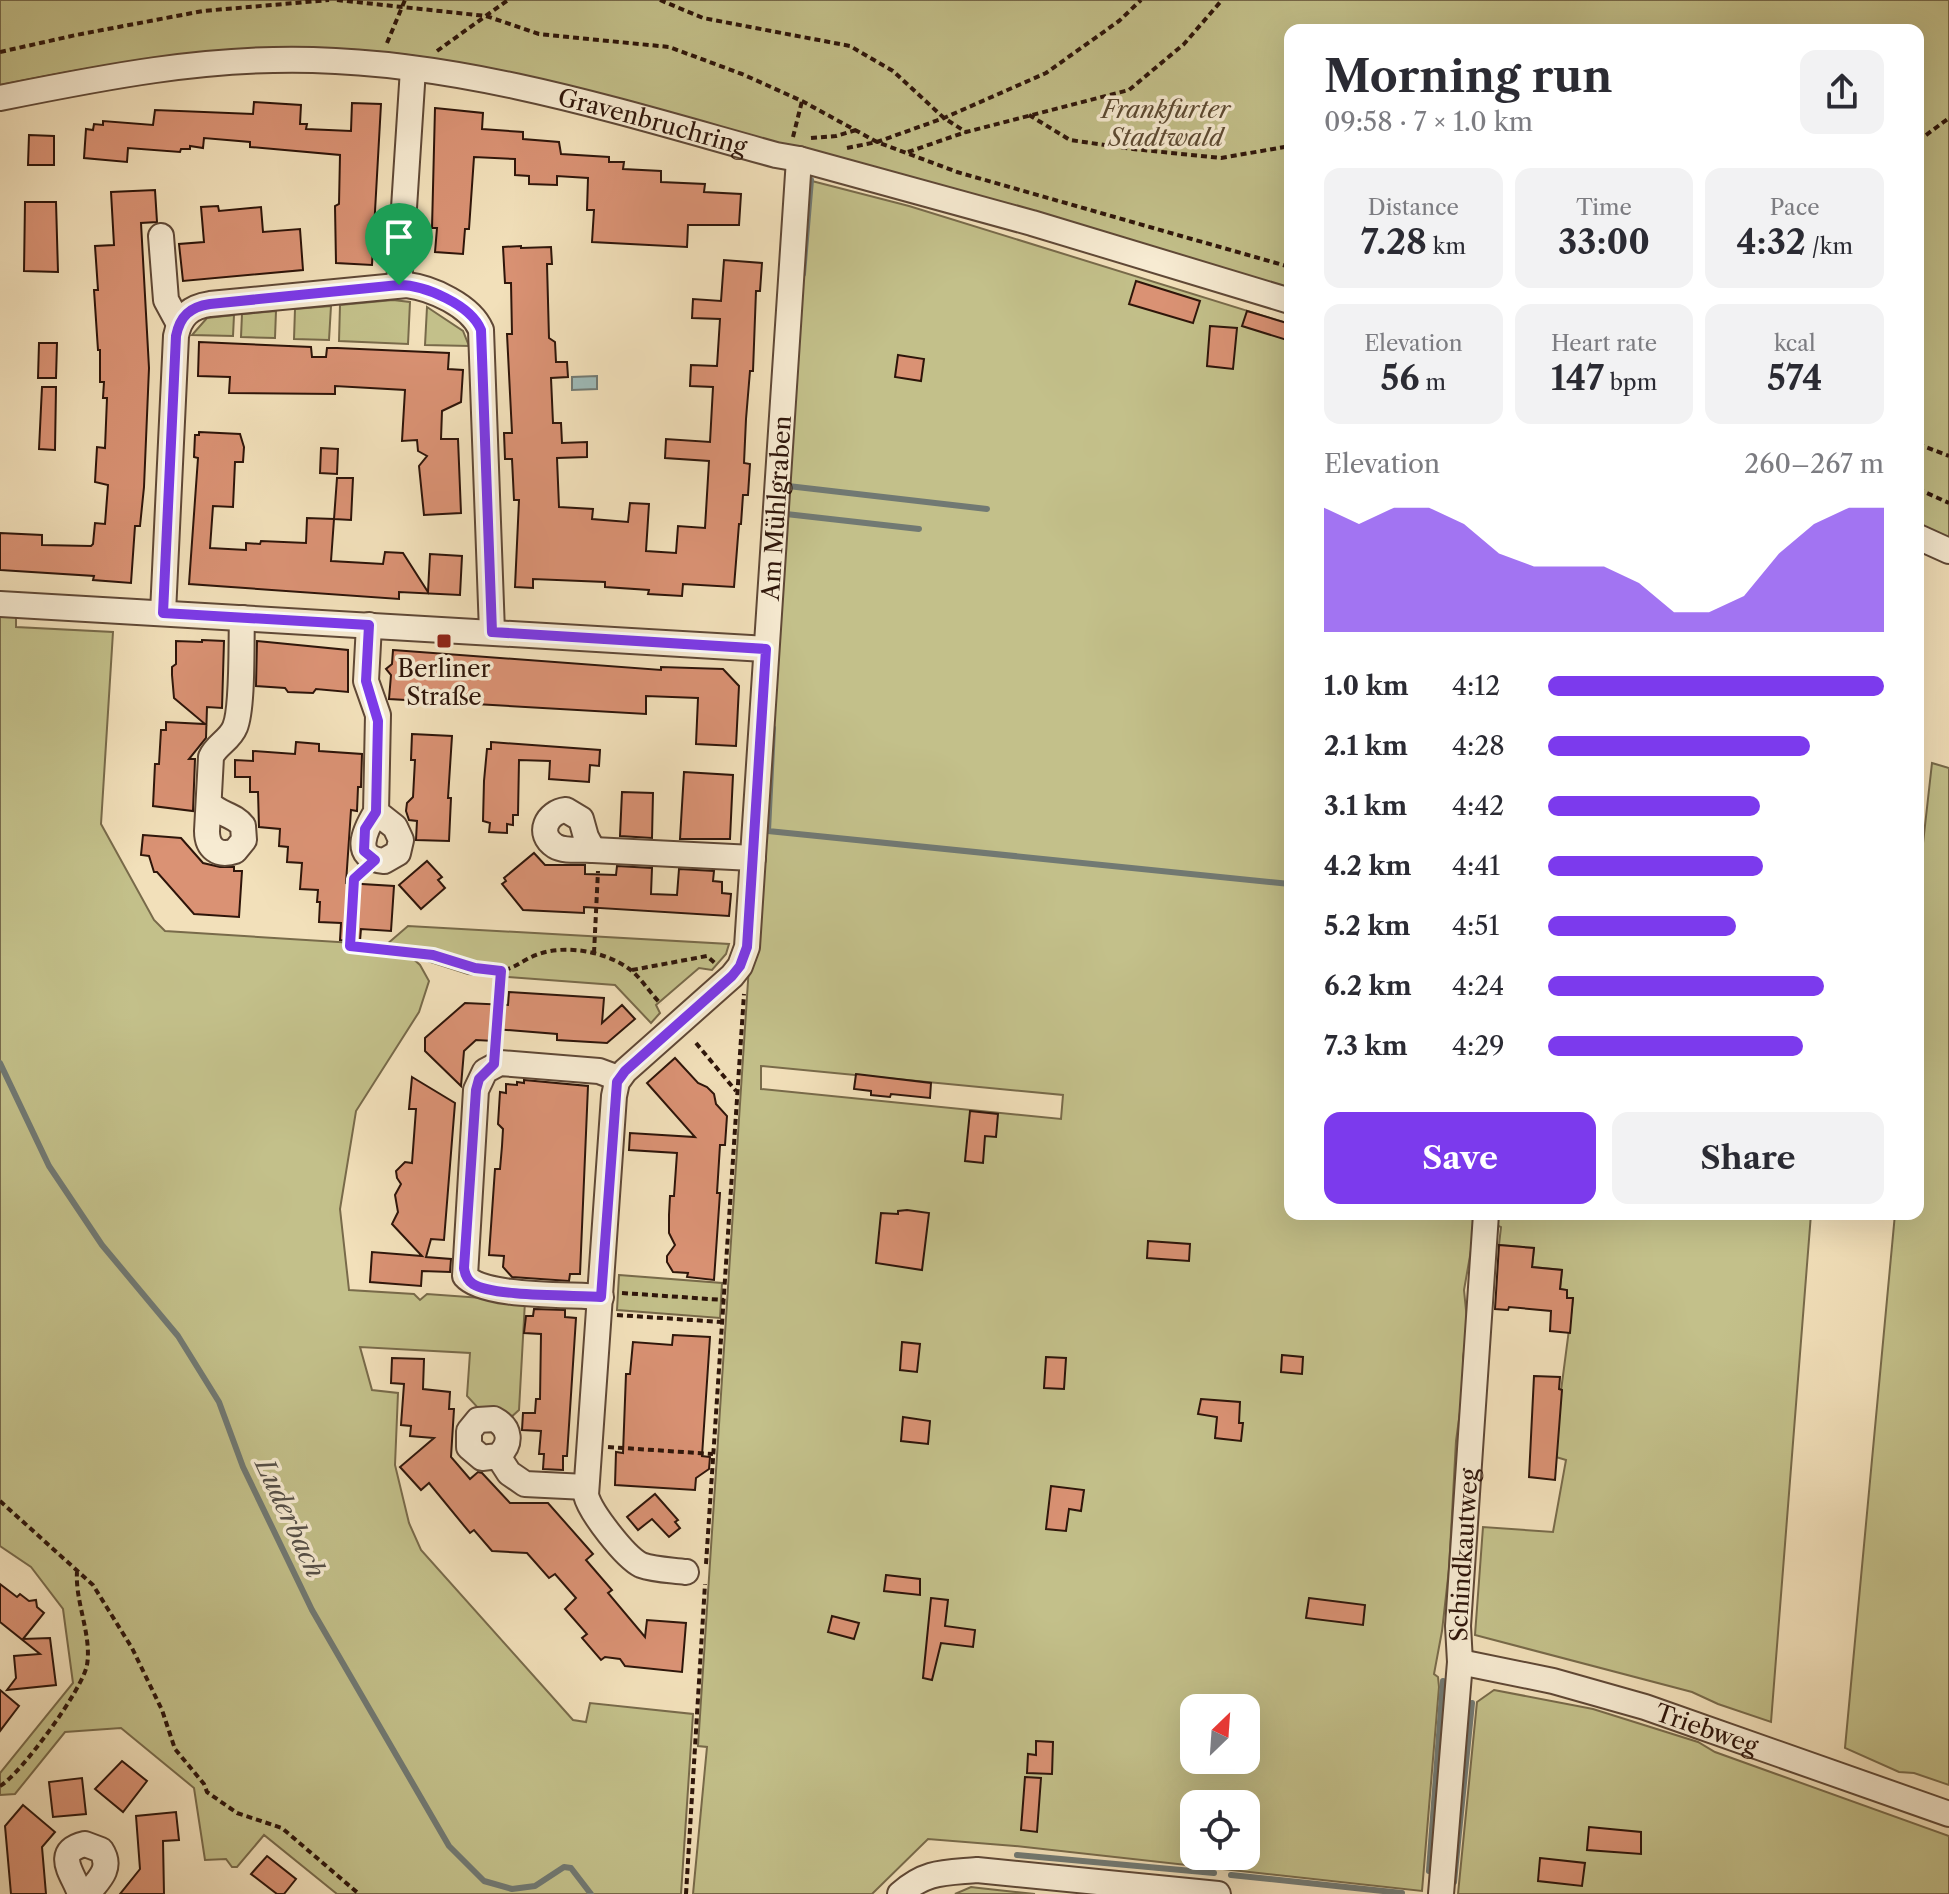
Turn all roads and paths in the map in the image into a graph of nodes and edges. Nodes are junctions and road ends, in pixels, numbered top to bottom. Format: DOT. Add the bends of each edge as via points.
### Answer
graph roads {
  1 [pos="329,0"];
  2 [pos="337,0"];
  3 [pos="405,0"];
  4 [pos="508,0"];
  5 [pos="660,0"];
  6 [pos="1141,0"];
  7 [pos="1222,0"];
  8 [pos="402,7"];
  9 [pos="486,16"];
  10 [pos="0,52"];
  11 [pos="378,64"];
  12 [pos="413,69"];
  13 [pos="0,98"];
  14 [pos="802,101"];
  15 [pos="1029,115"];
  16 [pos="944,118"];
  17 [pos="1949,118"];
  18 [pos="856,130"];
  19 [pos="966,132"];
  20 [pos="1924,137"];
  21 [pos="877,142"];
  22 [pos="1284,147"];
  23 [pos="906,152"];
  24 [pos="799,159"];
  25 [pos="161,236"];
  26 [pos="1284,265"];
  27 [pos="399,285"];
  28 [pos="1284,299"];
  29 [pos="179,324"];
  30 [pos="1924,446"];
  31 [pos="1949,456"];
  32 [pos="1924,492"];
  33 [pos="1949,503"];
  34 [pos="1924,540"];
  35 [pos="1949,551"];
  36 [pos="0,604"];
  37 [pos="163,613"];
  38 [pos="242,618"];
  39 [pos="369,625"];
  40 [pos="492,632"];
  41 [pos="766,649"];
  42 [pos="209,803"];
  43 [pos="376,812"];
  44 [pos="596,850"];
  45 [pos="753,858"];
  46 [pos="375,860"];
  47 [pos="594,953"];
  48 [pos="719,966"];
  49 [pos="632,970"];
  50 [pos="501,971"];
  51 [pos="745,988"];
  52 [pos="661,1004"];
  53 [pos="696,1043"];
  54 [pos="494,1064"];
  55 [pos="618,1078"];
  56 [pos="738,1093"];
  57 [pos="1486,1220"];
  58 [pos="724,1300"];
  59 [pos="610,1301"];
  60 [pos="722,1322"];
  61 [pos="606,1447"];
  62 [pos="713,1454"];
  63 [pos="498,1456"];
  64 [pos="586,1487"];
  65 [pos="0,1501"];
  66 [pos="77,1572"];
  67 [pos="686,1572"];
  68 [pos="1460,1662"];
  69 [pos="0,1786"];
  70 [pos="1949,1814"];
  71 [pos="80,1894"];
  72 [pos="87,1894"];
  73 [pos="359,1894"];
  74 [pos="686,1894"];
  75 [pos="900,1894"];
  76 [pos="1218,1894"];
  77 [pos="1441,1894"];
  1 -- 10 [label="path" via="203,11"];
  2 -- 8 [label="path"];
  3 -- 8 [label="path"];
  4 -- 9 [label="path"];
  5 -- 16 [label="path" via="703,18 850,46 893,71"];
  6 -- 16 [label="path" via="1046,73"];
  7 -- 15 [label="path" via="1184,44 1129,90"];
  8 -- 9 [label="path"];
  8 -- 11 [label="path"];
  9 -- 12 [label="path"];
  9 -- 14 [label="path" via="539,34 669,47"];
  11 -- 12 [label="street, Gravenbruchring"];
  11 -- 13 [label="street, Gravenbruchring" via="199,64"];
  12 -- 24 [label="street, Gravenbruchring" via="498,82"];
  12 -- 27 [label="street"];
  14 -- 18 [label="path"];
  14 -- 18 [label="path" via="792,139"];
  15 -- 19 [label="path"];
  15 -- 22 [label="path" via="1070,140 1133,149 1221,158"];
  16 -- 19 [label="path"];
  16 -- 21 [label="path"];
  17 -- 20 [label="path"];
  18 -- 21 [label="path"];
  19 -- 23 [label="path"];
  21 -- 23 [label="path"];
  23 -- 26 [label="path" via="957,172"];
  24 -- 28 [label="street, Gravenbruchring"];
  24 -- 41 [label="street, Am Mühlgraben"];
  25 -- 29 [label="street" via="166,300"];
  27 -- 29 [label="street" via="199,305"];
  27 -- 40 [label="street" via="431,290 476,319 481,330"];
  29 -- 37 [label="street"];
  30 -- 31 [label="path"];
  32 -- 33 [label="path"];
  34 -- 35 [label="street"];
  36 -- 37 [label="street"];
  37 -- 38 [label="street"];
  38 -- 39 [label="street"];
  38 -- 42 [label="street" via="237,720 212,754"];
  39 -- 40 [label="street"];
  39 -- 43 [label="street" via="366,681 378,715"];
  40 -- 41 [label="street"];
  41 -- 45 [label="street, Am Mühlgraben"];
  43 -- 46 [label="street" via="363,841 364,851"];
  43 -- 46 [label="street" via="398,831 401,845 390,859"];
  44 -- 45 [label="street"];
  44 -- 47 [label="path"];
  45 -- 55 [label="street, Am Mühlgraben" via="747,947 740,966"];
  46 -- 50 [label="path" via="354,879 350,946 433,955"];
  47 -- 49 [label="path"];
  47 -- 50 [label="path" via="540,954"];
  48 -- 49 [label="path" via="707,956"];
  49 -- 52 [label="path"];
  50 -- 54 [label="path"];
  51 -- 56 [label="path"];
  53 -- 56 [label="path"];
  54 -- 55 [label="street" via="599,1071"];
  54 -- 59 [label="street" via="476,1090 465,1276 489,1290"];
  55 -- 59 [label="street"];
  56 -- 58 [label="path"];
  57 -- 68 [label="street, Schindkautweg" via="1458,1626"];
  58 -- 59 [label="path"];
  58 -- 60 [label="path"];
  59 -- 60 [label="path"];
  59 -- 64 [label="street"];
  60 -- 62 [label="path"];
  61 -- 62 [label="path"];
  62 -- 74 [label="path"];
  63 -- 64 [label="street" via="525,1484"];
  64 -- 67 [label="street" via="596,1515 635,1561"];
  65 -- 66 [label="path"];
  66 -- 69 [label="path" via="87,1663 83,1680"];
  66 -- 73 [label="path" via="113,1615 162,1710 175,1749 207,1792 237,1813 291,1834"];
  68 -- 70 [label="street, Triebweg" via="1645,1707"];
  68 -- 77 [label="street, Schindkautweg"];
  71 -- 72 [label="street" via="67,1859 85,1844 101,1850 106,1866"];
  75 -- 76 [label="street" via="918,1879 977,1870"];
}
